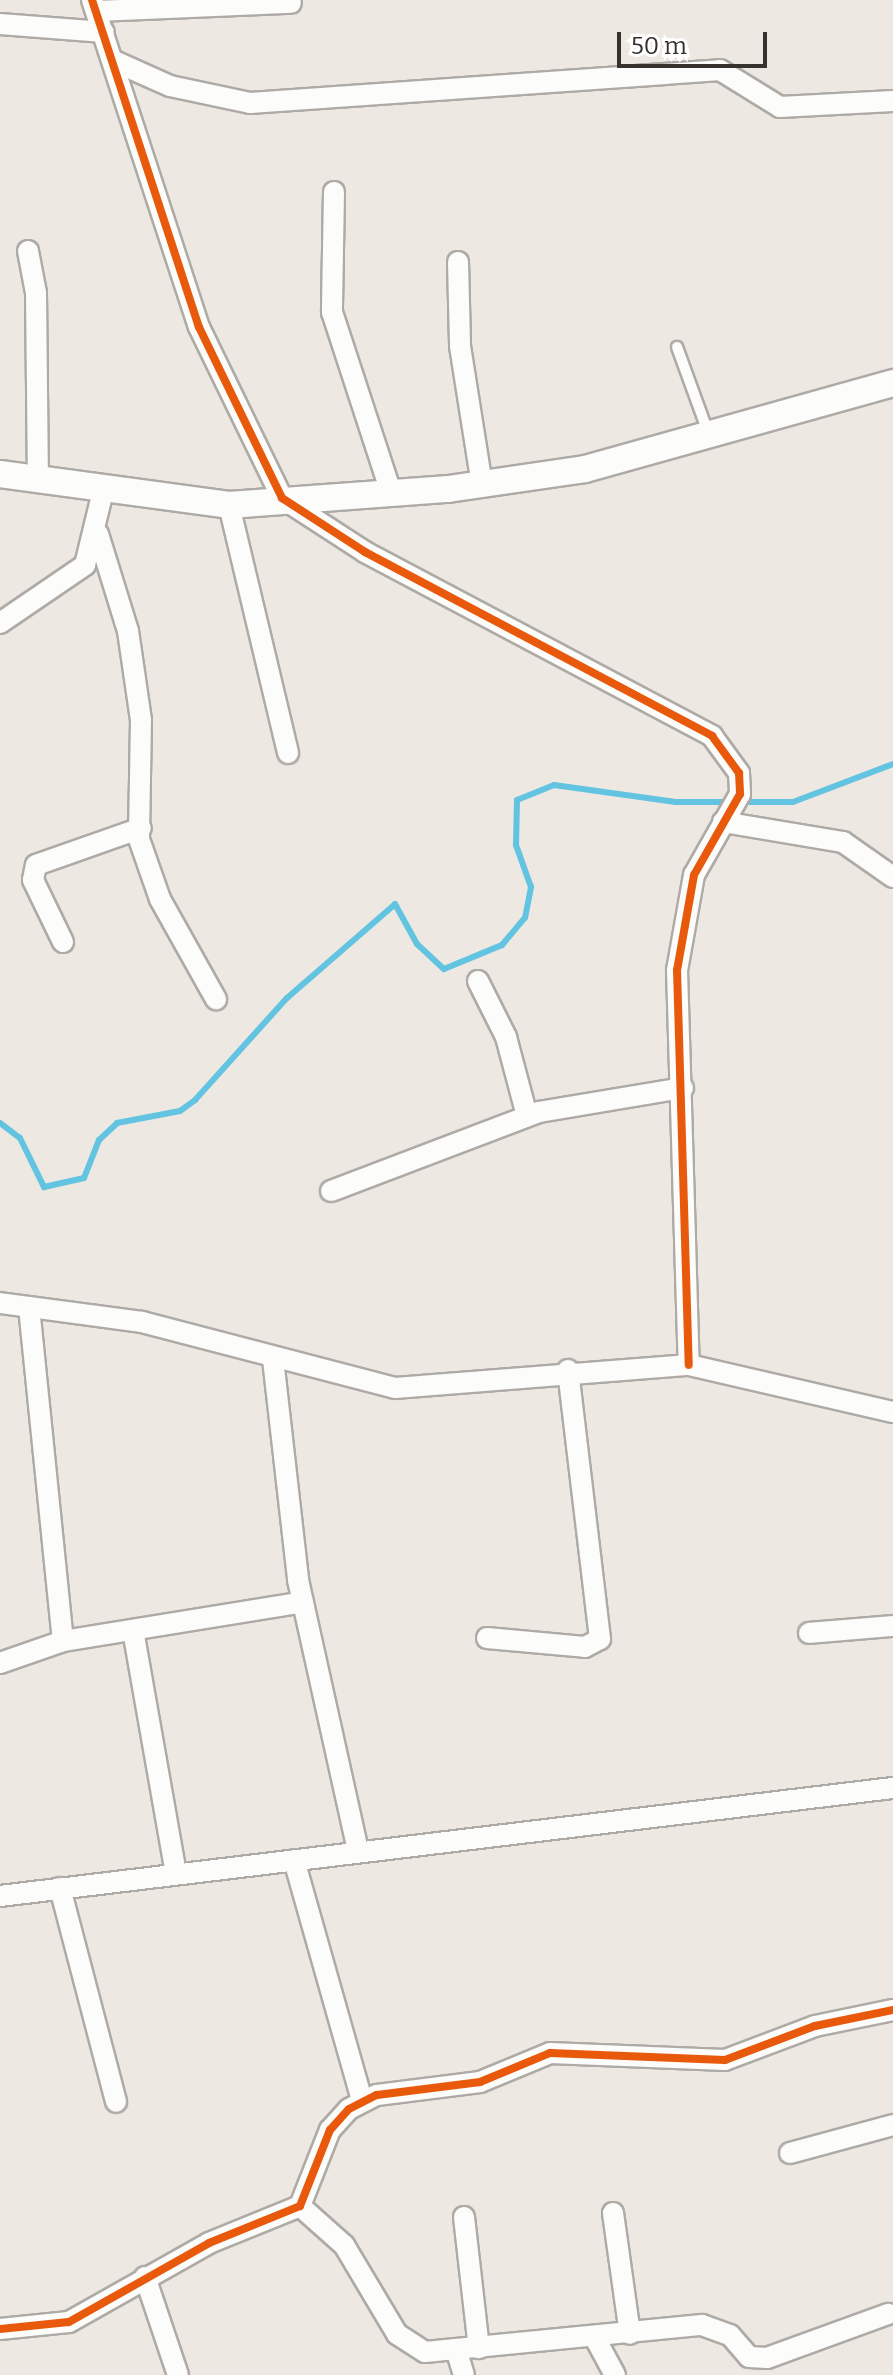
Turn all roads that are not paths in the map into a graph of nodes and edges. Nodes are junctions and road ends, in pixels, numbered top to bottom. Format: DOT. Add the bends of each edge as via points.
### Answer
graph roads {
  1 [pos="291,3"];
  2 [pos="94,6"];
  3 [pos="0,24"];
  4 [pos="104,32"];
  5 [pos="114,61"];
  6 [pos="893,101"];
  7 [pos="334,192"];
  8 [pos="28,251"];
  9 [pos="458,262"];
  10 [pos="677,347"];
  11 [pos="893,383"];
  12 [pos="709,434"];
  13 [pos="0,474"];
  14 [pos="38,479"];
  15 [pos="482,485"];
  16 [pos="103,491"];
  17 [pos="391,492"];
  18 [pos="282,498"];
  19 [pos="229,505"];
  20 [pos="98,534"];
  21 [pos="0,623"];
  22 [pos="288,753"];
  23 [pos="723,822"];
  24 [pos="141,828"];
  25 [pos="893,877"];
  26 [pos="63,942"];
  27 [pos="478,981"];
  28 [pos="216,999"];
  29 [pos="683,1088"];
  30 [pos="527,1116"];
  31 [pos="331,1191"];
  32 [pos="0,1303"];
  33 [pos="29,1307"];
  34 [pos="273,1359"];
  35 [pos="689,1365"];
  36 [pos="568,1370"];
  37 [pos="893,1412"];
  38 [pos="303,1602"];
  39 [pos="893,1626"];
  40 [pos="133,1630"];
  41 [pos="809,1633"];
  42 [pos="487,1638"];
  43 [pos="63,1641"];
  44 [pos="0,1663"];
  45 [pos="893,1788"];
  46 [pos="358,1851"];
  47 [pos="294,1860"];
  48 [pos="176,1873"];
  49 [pos="60,1888"];
  50 [pos="0,1896"];
  51 [pos="893,2010"];
  52 [pos="362,2101"];
  53 [pos="116,2102"];
  54 [pos="893,2125"];
  55 [pos="790,2153"];
  56 [pos="300,2206"];
  57 [pos="613,2213"];
  58 [pos="464,2217"];
  59 [pos="145,2277"];
  60 [pos="888,2314"];
  61 [pos="0,2329"];
  62 [pos="630,2334"];
  63 [pos="595,2338"];
  64 [pos="479,2348"];
  65 [pos="456,2349"];
  66 [pos="178,2375"];
  67 [pos="464,2375"];
  68 [pos="615,2375"];
  1 -- 2 [label="street"];
  2 -- 4 [label="street"];
  3 -- 4 [label="street"];
  4 -- 5 [label="street"];
  5 -- 6 [label="street" via="170,86 250,103 720,70 780,107"];
  5 -- 18 [label="street" via="199,327"];
  7 -- 17 [label="street" via="332,312"];
  8 -- 14 [label="street" via="36,293"];
  9 -- 15 [label="street" via="460,346"];
  10 -- 12 [label="lane"];
  11 -- 12 [label="street"];
  12 -- 15 [label="street" via="562,474"];
  13 -- 14 [label="street"];
  14 -- 16 [label="street"];
  15 -- 17 [label="street"];
  16 -- 19 [label="street"];
  16 -- 20 [label="street"];
  17 -- 18 [label="street"];
  18 -- 19 [label="street"];
  18 -- 23 [label="street" via="365,552 712,736 729,752 740,794"];
  19 -- 22 [label="street"];
  20 -- 21 [label="street" via="85,565"];
  20 -- 24 [label="street" via="128,631 141,720"];
  23 -- 25 [label="street" via="843,842"];
  23 -- 29 [label="street" via="694,875 682,921"];
  24 -- 26 [label="street" via="36,865 33,880"];
  24 -- 28 [label="street" via="160,899"];
  27 -- 30 [label="street" via="506,1037"];
  29 -- 30 [label="street"];
  29 -- 35 [label="street"];
  30 -- 31 [label="street" via="383,1177"];
  32 -- 33 [label="street"];
  33 -- 34 [label="street" via="142,1322"];
  33 -- 43 [label="street"];
  34 -- 36 [label="street" via="416,1390"];
  34 -- 38 [label="street"];
  35 -- 36 [label="street"];
  35 -- 37 [label="street"];
  36 -- 42 [label="street" via="600,1639 585,1647"];
  38 -- 40 [label="street"];
  38 -- 46 [label="street"];
  39 -- 41 [label="street"];
  40 -- 43 [label="street"];
  40 -- 48 [label="street"];
  43 -- 44 [label="street"];
  45 -- 46 [label="street"];
  46 -- 47 [label="street"];
  47 -- 48 [label="street"];
  47 -- 52 [label="street"];
  48 -- 49 [label="street"];
  49 -- 50 [label="street"];
  49 -- 53 [label="street"];
  51 -- 52 [label="street" via="815,2026 739,2058 550,2053 480,2082"];
  52 -- 56 [label="street" via="330,2130"];
  54 -- 55 [label="street"];
  56 -- 59 [label="street"];
  56 -- 65 [label="street" via="344,2245 408,2344 425,2352"];
  57 -- 62 [label="street"];
  58 -- 64 [label="street"];
  59 -- 61 [label="street" via="69,2322"];
  59 -- 66 [label="street"];
  60 -- 62 [label="street" via="767,2358 749,2357 717,2327"];
  62 -- 63 [label="street"];
  63 -- 64 [label="street"];
  63 -- 68 [label="street"];
  64 -- 65 [label="street"];
  65 -- 67 [label="street"];
}
